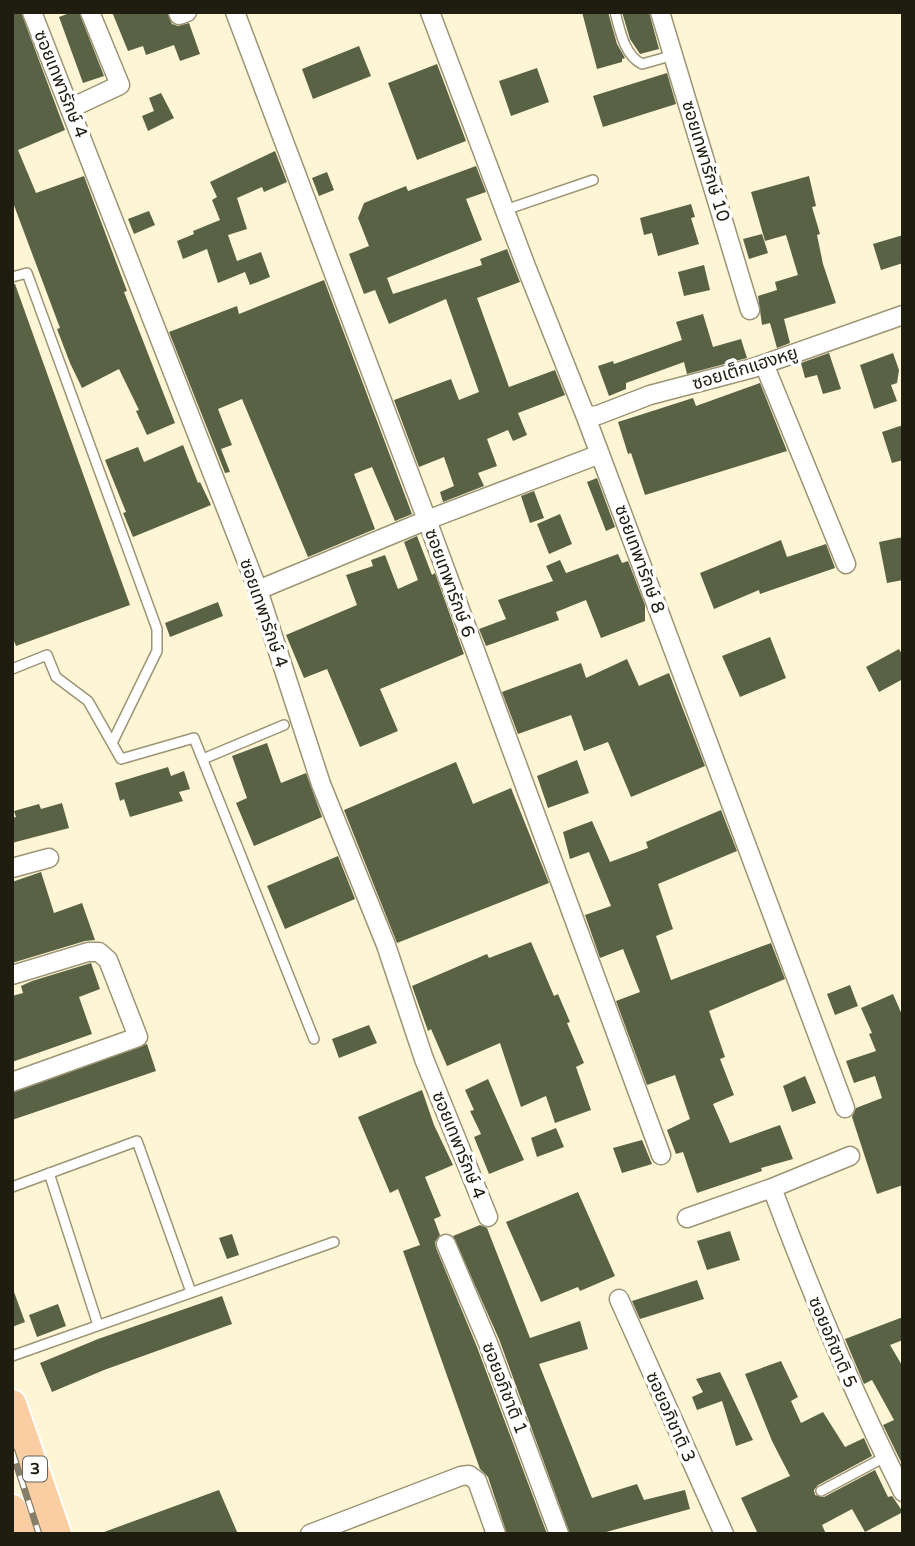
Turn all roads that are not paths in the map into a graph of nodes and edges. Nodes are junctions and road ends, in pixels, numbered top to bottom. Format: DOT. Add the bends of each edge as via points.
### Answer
graph roads {
  1 [pos="32,12"];
  2 [pos="90,12"];
  3 [pos="178,12"];
  4 [pos="187,12"];
  5 [pos="236,12"];
  6 [pos="430,12"];
  7 [pos="615,12"];
  8 [pos="660,12"];
  9 [pos="674,55"];
  10 [pos="71,108"];
  11 [pos="593,180"];
  12 [pos="505,211"];
  13 [pos="12,277"];
  14 [pos="750,310"];
  15 [pos="903,315"];
  16 [pos="764,364"];
  17 [pos="586,416"];
  18 [pos="600,454"];
  19 [pos="427,520"];
  20 [pos="846,564"];
  21 [pos="258,590"];
  22 [pos="12,669"];
  23 [pos="284,725"];
  24 [pos="113,741"];
  25 [pos="202,759"];
  26 [pos="49,858"];
  27 [pos="12,868"];
  28 [pos="12,975"];
  29 [pos="314,1039"];
  30 [pos="12,1082"];
  31 [pos="845,1108"];
  32 [pos="661,1155"];
  33 [pos="850,1156"];
  34 [pos="49,1173"];
  35 [pos="12,1186"];
  36 [pos="772,1188"];
  37 [pos="488,1217"];
  38 [pos="687,1218"];
  39 [pos="334,1242"];
  40 [pos="446,1244"];
  41 [pos="191,1292"];
  42 [pos="619,1299"];
  43 [pos="98,1325"];
  44 [pos="12,1356"];
  45 [pos="12,1404"];
  46 [pos="885,1457"];
  47 [pos="821,1491"];
  48 [pos="903,1492"];
  49 [pos="12,1508"];
  50 [pos="21,1534"];
  51 [pos="57,1534"];
  52 [pos="310,1534"];
  53 [pos="496,1534"];
  54 [pos="559,1534"];
  55 [pos="724,1534"];
  1 -- 10 [label="street, ซอยเทพารักษ์ 4"];
  2 -- 10 [label="street" via="120,85"];
  3 -- 4 [label="street"];
  5 -- 19 [label="street, ซอยเทพารักษ์ 6"];
  6 -- 12 [label="street, ซอยเทพารักษ์ 8"];
  7 -- 9 [label="lane" via="626,47 637,62"];
  8 -- 9 [label="street, ซอยเทพารักษ์ 10"];
  9 -- 14 [label="street, ซอยเทพารักษ์ 10"];
  10 -- 21 [label="street, ซอยเทพารักษ์ 4"];
  11 -- 12 [label="lane"];
  12 -- 17 [label="street, ซอยเทพารักษ์ 8"];
  13 -- 24 [label="lane" via="27,273 157,629 157,651"];
  15 -- 16 [label="street, ซอยเต็กแฮงหยู"];
  16 -- 17 [label="street, ซอยเต็กแฮงหยู"];
  16 -- 20 [label="street"];
  17 -- 18 [label="street, ซอยเทพารักษ์ 8"];
  18 -- 19 [label="street"];
  18 -- 31 [label="street, ซอยเทพารักษ์ 8"];
  19 -- 21 [label="street"];
  19 -- 32 [label="street, ซอยเทพารักษ์ 6"];
  21 -- 37 [label="street, ซอยเทพารักษ์ 4" via="321,784"];
  22 -- 24 [label="lane" via="47,655 55,677 88,701"];
  23 -- 25 [label="lane"];
  24 -- 25 [label="lane" via="121,759 194,738"];
  25 -- 29 [label="lane"];
  26 -- 27 [label="street"];
  28 -- 30 [label="street" via="99,952 107,960 138,1037"];
  33 -- 36 [label="street"];
  34 -- 35 [label="lane"];
  34 -- 41 [label="lane" via="138,1141"];
  34 -- 43 [label="lane"];
  36 -- 38 [label="street"];
  36 -- 46 [label="street, ซอยอภิชาติ 5" via="809,1286"];
  39 -- 41 [label="lane"];
  40 -- 54 [label="street, ซอยอภิชาติ 1"];
  41 -- 43 [label="lane"];
  42 -- 55 [label="street, ซอยอภิชาติ 3"];
  43 -- 44 [label="lane"];
  45 -- 51 [label="highway, 3"];
  46 -- 47 [label="lane"];
  46 -- 48 [label="street, ซอยอภิชาติ 5"];
  49 -- 50 [label="highway"];
  52 -- 53 [label="street" via="469,1475 478,1481"];
}
